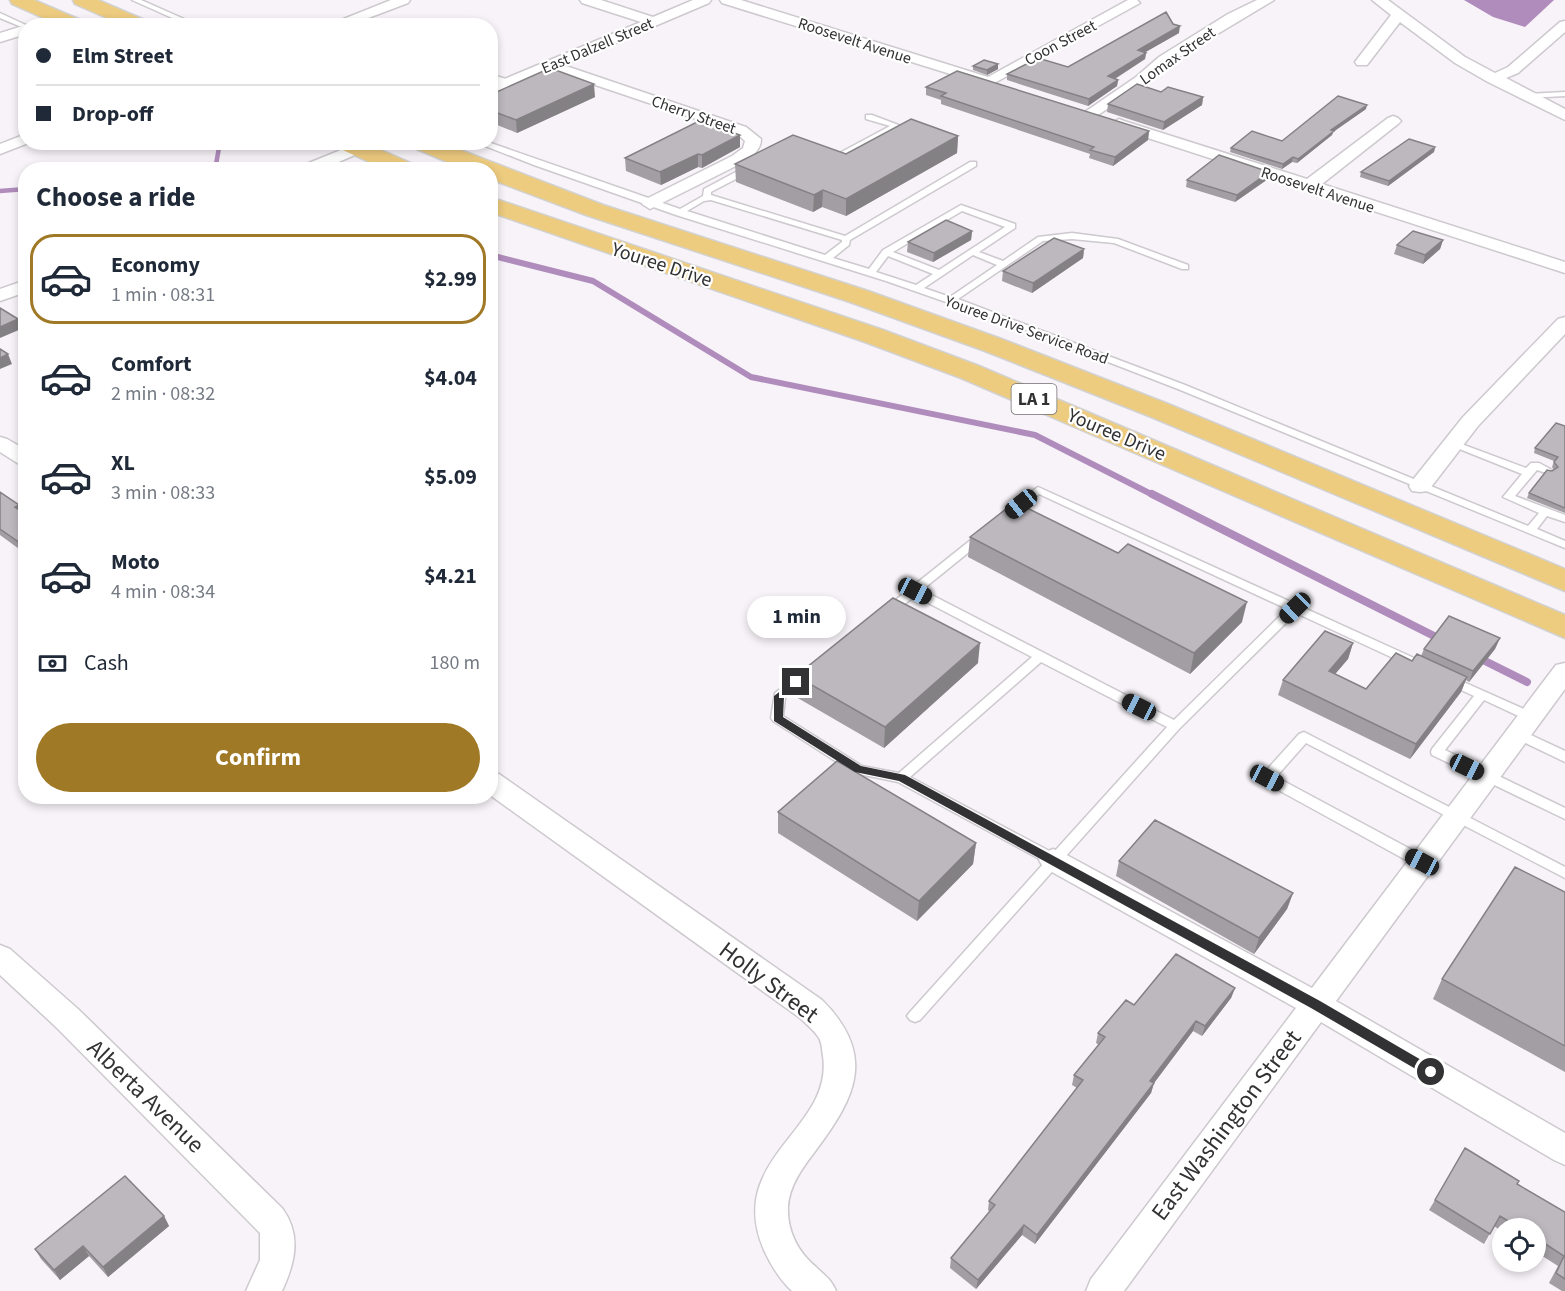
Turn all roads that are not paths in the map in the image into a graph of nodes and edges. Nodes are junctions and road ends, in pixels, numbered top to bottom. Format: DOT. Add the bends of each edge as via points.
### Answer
graph roads {
  1 [pos="19,0"];
  2 [pos="82,0"];
  3 [pos="135,0"];
  4 [pos="403,0"];
  5 [pos="587,0"];
  6 [pos="704,0"];
  7 [pos="728,0"];
  8 [pos="1267,0"];
  9 [pos="1379,0"];
  10 [pos="1132,3"];
  11 [pos="1400,14"];
  12 [pos="0,15"];
  13 [pos="61,18"];
  14 [pos="124,18"];
  15 [pos="178,18"];
  16 [pos="358,18"];
  17 [pos="653,21"];
  18 [pos="18,24"];
  19 [pos="1565,25"];
  20 [pos="18,31"];
  21 [pos="0,38"];
  22 [pos="1362,62"];
  23 [pos="549,65"];
  24 [pos="498,79"];
  25 [pos="1493,79"];
  26 [pos="989,82"];
  27 [pos="509,83"];
  28 [pos="498,88"];
  29 [pos="1011,89"];
  30 [pos="1565,94"];
  31 [pos="1527,96"];
  32 [pos="1073,108"];
  33 [pos="1090,114"];
  34 [pos="1565,115"];
  35 [pos="869,117"];
  36 [pos="1394,121"];
  37 [pos="18,142"];
  38 [pos="0,149"];
  39 [pos="498,149"];
  40 [pos="346,150"];
  41 [pos="369,150"];
  42 [pos="439,150"];
  43 [pos="826,156"];
  44 [pos="321,162"];
  45 [pos="392,162"];
  46 [pos="467,162"];
  47 [pos="973,164"];
  48 [pos="754,166"];
  49 [pos="498,174"];
  50 [pos="1309,186"];
  51 [pos="707,196"];
  52 [pos="650,204"];
  53 [pos="498,207"];
  54 [pos="679,213"];
  55 [pos="846,239"];
  56 [pos="886,252"];
  57 [pos="972,252"];
  58 [pos="826,259"];
  59 [pos="1005,264"];
  60 [pos="1185,267"];
  61 [pos="1565,268"];
  62 [pos="871,273"];
  63 [pos="939,273"];
  64 [pos="18,288"];
  65 [pos="916,288"];
  66 [pos="0,296"];
  67 [pos="951,300"];
  68 [pos="1565,323"];
  69 [pos="18,439"];
  70 [pos="2,444"];
  71 [pos="1452,444"];
  72 [pos="18,455"];
  73 [pos="1549,471"];
  74 [pos="1529,473"];
  75 [pos="1420,486"];
  76 [pos="1545,512"];
  77 [pos="1565,519"];
  78 [pos="1530,530"];
  79 [pos="1565,544"];
  80 [pos="1565,581"];
  81 [pos="915,591"];
  82 [pos="1295,608"];
  83 [pos="879,619"];
  84 [pos="1565,627"];
  85 [pos="1040,656"];
  86 [pos="1419,665"];
  87 [pos="815,668"];
  88 [pos="1565,671"];
  89 [pos="1440,675"];
  90 [pos="1482,694"];
  91 [pos="1175,726"];
  92 [pos="1524,726"];
  93 [pos="1565,757"];
  94 [pos="1487,776"];
  95 [pos="901,778"];
  96 [pos="498,787"];
  97 [pos="1565,814"];
  98 [pos="1457,815"];
  99 [pos="1053,860"];
  100 [pos="1422,862"];
  101 [pos="1565,873"];
  102 [pos="0,957"];
  103 [pos="1315,1004"];
  104 [pos="915,1016"];
  105 [pos="1565,1150"];
  106 [pos="263,1291"];
  107 [pos="819,1291"];
  108 [pos="1103,1291"];
  1 -- 13 [label="main road"];
  2 -- 14 [label="main road"];
  3 -- 15 [label="lane"];
  4 -- 16 [label="street"];
  5 -- 17 [label="street"];
  6 -- 17 [label="street, East Dalzell Street"];
  7 -- 26 [label="street, Roosevelt Avenue"];
  8 -- 33 [label="street, Lomax Street" via="1173,54"];
  9 -- 11 [label="street"];
  10 -- 26 [label="street, Coon Street"];
  11 -- 22 [label="street"];
  11 -- 25 [label="street" via="1447,51"];
  12 -- 18 [label="lane"];
  17 -- 23 [label="street, East Dalzell Street"];
  19 -- 25 [label="street" via="1513,70"];
  20 -- 21 [label="street"];
  23 -- 27 [label="street, East Dalzell Street"];
  23 -- 52 [label="street, Cherry Street" via="741,130 753,139 750,149 738,159"];
  24 -- 27 [label="lane"];
  25 -- 31 [label="street"];
  26 -- 29 [label="street, Roosevelt Avenue"];
  27 -- 28 [label="street, East Dalzell Street"];
  30 -- 31 [label="lane"];
  31 -- 34 [label="street"];
  32 -- 33 [label="street, Roosevelt Avenue"];
  33 -- 50 [label="street, Roosevelt Avenue"];
  35 -- 43 [label="lane" via="897,126 835,159"];
  36 -- 50 [label="street"];
  37 -- 38 [label="street"];
  39 -- 52 [label="lane, Youree Drive Service Road"];
  40 -- 44 [label="street"];
  41 -- 45 [label="main road"];
  42 -- 46 [label="main road"];
  47 -- 55 [label="lane"];
  48 -- 51 [label="lane" via="707,191"];
  49 -- 80 [label="main road, Youree Drive / LA 1" via="1015,353"];
  50 -- 61 [label="street, Roosevelt Avenue"];
  51 -- 54 [label="lane"];
  51 -- 55 [label="lane"];
  52 -- 54 [label="lane, Youree Drive Service Road"];
  53 -- 84 [label="main road, Youree Drive / LA 1" via="970,372"];
  54 -- 58 [label="lane, Youree Drive Service Road"];
  55 -- 58 [label="lane" via="842,248"];
  56 -- 57 [label="lane" via="961,208 1012,226"];
  56 -- 62 [label="lane"];
  56 -- 63 [label="lane"];
  57 -- 59 [label="lane"];
  57 -- 63 [label="lane"];
  58 -- 62 [label="lane, Youree Drive Service Road"];
  59 -- 60 [label="lane" via="1041,239 1072,236 1115,241"];
  59 -- 67 [label="lane"];
  62 -- 65 [label="lane, Youree Drive Service Road"];
  63 -- 65 [label="lane"];
  64 -- 66 [label="street"];
  65 -- 67 [label="lane, Youree Drive Service Road"];
  67 -- 75 [label="lane, Youree Drive Service Road" via="1117,362"];
  68 -- 71 [label="street" via="1498,390"];
  69 -- 70 [label="street"];
  70 -- 72 [label="street"];
  71 -- 74 [label="lane"];
  71 -- 75 [label="street"];
  73 -- 74 [label="lane" via="1535,465"];
  74 -- 76 [label="lane" via="1508,497"];
  75 -- 78 [label="lane, Youree Drive Service Road"];
  76 -- 77 [label="lane"];
  76 -- 78 [label="lane"];
  78 -- 79 [label="lane, Youree Drive Service Road"];
  81 -- 82 [label="lane" via="1038,490"];
  81 -- 83 [label="lane"];
  81 -- 85 [label="lane"];
  82 -- 86 [label="lane"];
  82 -- 91 [label="lane"];
  85 -- 91 [label="lane"];
  85 -- 95 [label="lane"];
  87 -- 95 [label="lane" via="779,696 777,718 859,770"];
  88 -- 92 [label="street, East Washington Street"];
  89 -- 90 [label="lane"];
  90 -- 92 [label="lane"];
  90 -- 94 [label="lane" via="1437,752"];
  91 -- 99 [label="lane"];
  92 -- 93 [label="lane"];
  92 -- 94 [label="street, East Washington Street"];
  94 -- 97 [label="lane"];
  94 -- 98 [label="street, East Washington Street"];
  95 -- 99 [label="lane"];
  96 -- 107 [label="street, Holly Street" via="811,1009 831,1031 841,1058 840,1087 825,1114 784,1166 773,1190 771,1223 782,1255 805,1282"];
  98 -- 100 [label="street, East Washington Street"];
  98 -- 100 [label="lane" via="1304,737 1267,778"];
  98 -- 101 [label="lane"];
  99 -- 103 [label="street"];
  99 -- 104 [label="lane"];
  100 -- 103 [label="street, East Washington Street"];
  102 -- 106 [label="street, Alberta Avenue" via="67,1018 276,1228 279,1255"];
  103 -- 105 [label="street"];
  103 -- 108 [label="street, East Washington Street"];
}
